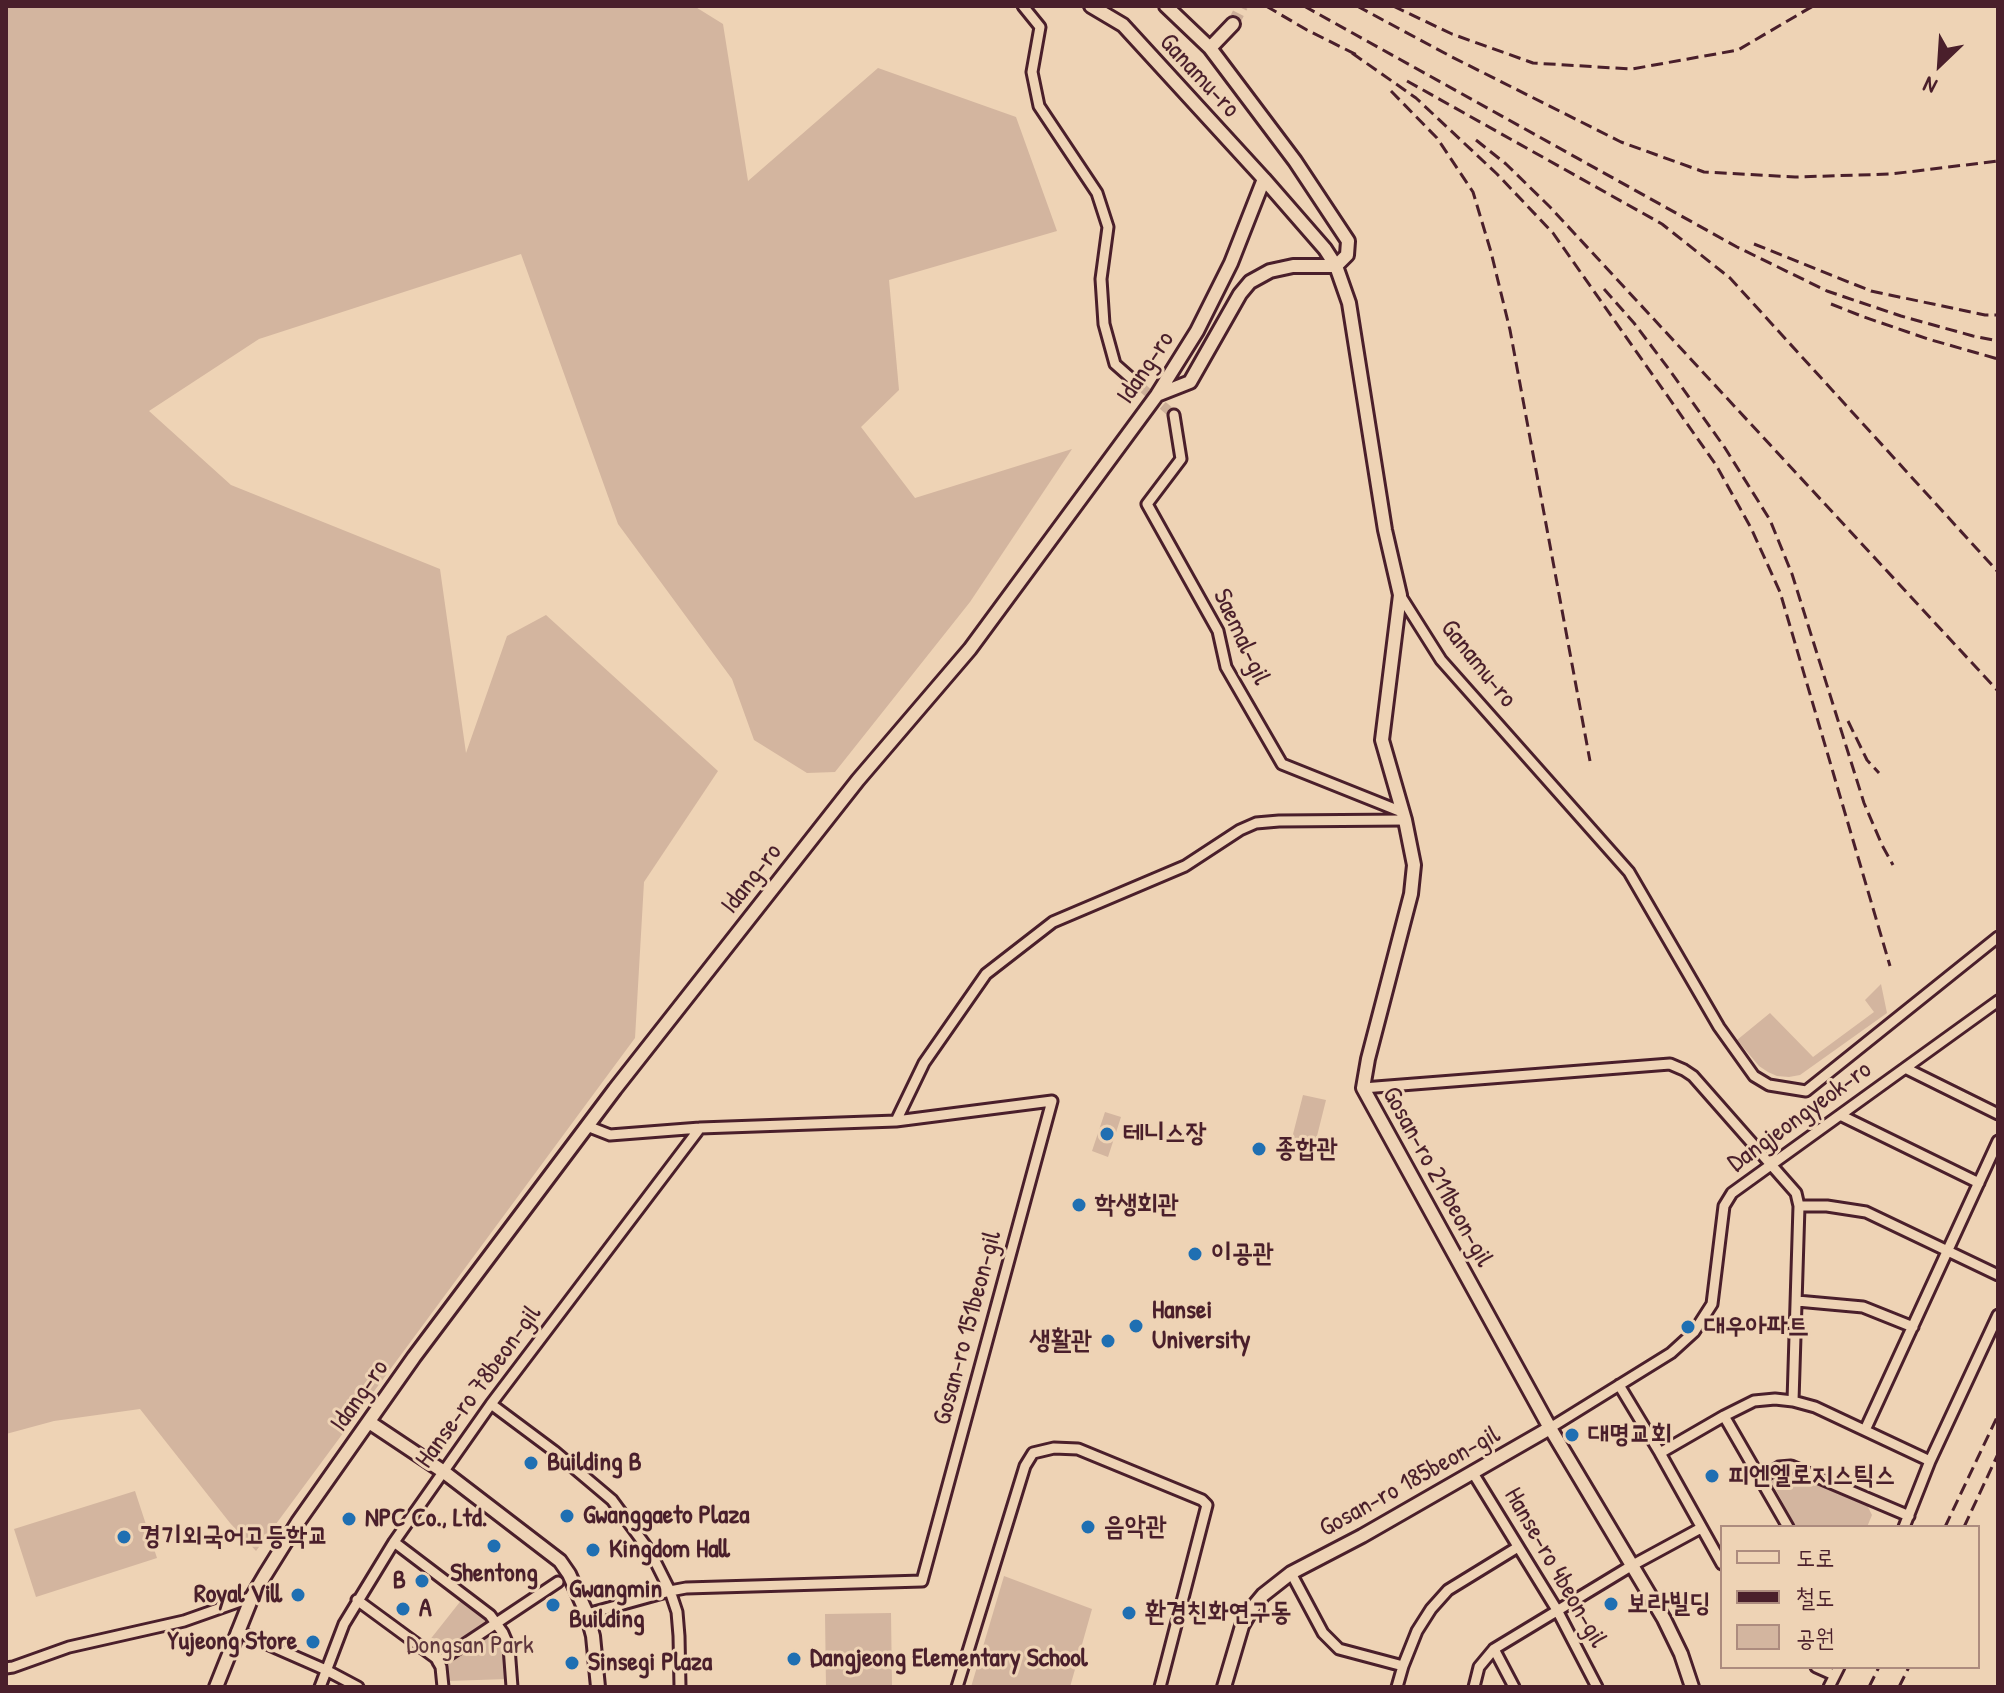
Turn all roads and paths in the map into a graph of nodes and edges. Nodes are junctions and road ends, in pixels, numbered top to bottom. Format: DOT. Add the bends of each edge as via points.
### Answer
graph roads {
  1 [pos="1023,6"];
  2 [pos="1091,6"];
  3 [pos="1166,6"];
  4 [pos="1233,24"];
  5 [pos="1210,48"];
  6 [pos="1264,179"];
  7 [pos="1336,266"];
  8 [pos="1132,379"];
  9 [pos="1157,395"];
  10 [pos="1174,415"];
  11 [pos="1400,595"];
  12 [pos="1403,816"];
  13 [pos="1998,937"];
  14 [pos="1998,1001"];
  15 [pos="1905,1068"];
  16 [pos="1363,1088"];
  17 [pos="1998,1114"];
  18 [pos="1840,1115"];
  19 [pos="896,1121"];
  20 [pos="587,1126"];
  21 [pos="700,1128"];
  22 [pos="1998,1141"];
  23 [pos="1771,1163"];
  24 [pos="1979,1183"];
  25 [pos="1799,1206"];
  26 [pos="1947,1251"];
  27 [pos="1998,1275"];
  28 [pos="1797,1301"];
  29 [pos="1998,1315"];
  30 [pos="1913,1327"];
  31 [pos="1619,1385"];
  32 [pos="1793,1401"];
  33 [pos="491,1404"];
  34 [pos="1724,1416"];
  35 [pos="369,1422"];
  36 [pos="1550,1428"];
  37 [pos="1865,1430"];
  38 [pos="1660,1453"];
  39 [pos="1930,1461"];
  40 [pos="444,1472"];
  41 [pos="1473,1473"];
  42 [pos="1760,1479"];
  43 [pos="1909,1516"];
  44 [pos="1787,1525"];
  45 [pos="1905,1525"];
  46 [pos="1701,1528"];
  47 [pos="394,1542"];
  48 [pos="1518,1547"];
  49 [pos="1720,1561"];
  50 [pos="1631,1566"];
  51 [pos="1291,1573"];
  52 [pos="558,1582"];
  53 [pos="670,1591"];
  54 [pos="252,1597"];
  55 [pos="357,1600"];
  56 [pos="1557,1610"];
  57 [pos="587,1614"];
  58 [pos="496,1623"];
  59 [pos="237,1631"];
  60 [pos="1494,1649"];
  61 [pos="438,1662"];
  62 [pos="1403,1666"];
  63 [pos="6,1668"];
  64 [pos="326,1670"];
  65 [pos="1836,1671"];
  66 [pos="216,1687"];
  67 [pos="320,1687"];
  68 [pos="358,1687"];
  69 [pos="443,1687"];
  70 [pos="512,1687"];
  71 [pos="598,1687"];
  72 [pos="680,1687"];
  73 [pos="957,1687"];
  74 [pos="1160,1687"];
  75 [pos="1224,1687"];
  76 [pos="1397,1687"];
  77 [pos="1474,1687"];
  78 [pos="1514,1687"];
  79 [pos="1597,1687"];
  80 [pos="1692,1687"];
  81 [pos="1829,1687"];
  1 -- 8 [label="street" via="1040,27 1032,72 1039,106 1097,193 1108,227 1101,279 1104,324 1115,364"];
  2 -- 6 [label="street, Ganamu-ro" via="1123,25"];
  3 -- 5 [label="street"];
  4 -- 5 [label="street"];
  5 -- 7 [label="street" via="1348,241 1347,255"];
  6 -- 7 [label="street, Ganamu-ro"];
  6 -- 9 [label="street, Idang-ro" via="1224,277"];
  7 -- 9 [label="street" via="1293,266 1250,282 1190,382"];
  7 -- 11 [label="street, Ganamu-ro" via="1349,303"];
  9 -- 20 [label="street, Idang-ro" via="970,649 858,780"];
  10 -- 12 [label="street, Saemal-gil" via="1181,459 1147,504 1218,631 1226,667 1282,764"];
  11 -- 12 [label="street, Gosan-ro 211beon-gil" via="1382,740"];
  11 -- 13 [label="street, Ganamu-ro" via="1441,660 1629,872 1719,1027 1754,1076 1769,1085 1806,1091"];
  12 -- 16 [label="street, Gosan-ro 211beon-gil" via="1414,865 1411,894"];
  12 -- 19 [label="street" via="1256,823 1185,866 1053,922 986,974 924,1063"];
  14 -- 15 [label="street, Dangjeongyeok-ro"];
  15 -- 17 [label="street"];
  15 -- 18 [label="street, Dangjeongyeok-ro"];
  16 -- 23 [label="street" via="1670,1064 1693,1076"];
  16 -- 36 [label="street, Gosan-ro 211beon-gil"];
  18 -- 23 [label="street, Dangjeongyeok-ro"];
  18 -- 24 [label="street"];
  19 -- 21 [label="street, Gosan-ro 151beon-gil"];
  19 -- 53 [label="street, Gosan-ro 151beon-gil" via="1052,1101 922,1581"];
  20 -- 21 [label="street, Gosan-ro 151beon-gil" via="610,1135"];
  20 -- 35 [label="street, Idang-ro"];
  21 -- 33 [label="street, Hanse-ro 78beon-gil"];
  22 -- 24 [label="street"];
  23 -- 25 [label="street" via="1796,1193"];
  23 -- 31 [label="street, Dangjeongyeok-ro" via="1732,1193 1724,1206 1712,1304 1694,1332"];
  24 -- 26 [label="street"];
  25 -- 26 [label="street" via="1866,1212"];
  25 -- 28 [label="street"];
  26 -- 27 [label="street"];
  26 -- 30 [label="street"];
  28 -- 30 [label="street" via="1863,1307"];
  28 -- 32 [label="street"];
  29 -- 39 [label="street"];
  30 -- 37 [label="street"];
  31 -- 36 [label="street, Dangjeongyeok-ro"];
  31 -- 38 [label="street"];
  32 -- 34 [label="street" via="1754,1401"];
  32 -- 37 [label="street"];
  33 -- 40 [label="street, Hanse-ro 78beon-gil"];
  33 -- 53 [label="street" via="612,1500 651,1553"];
  34 -- 38 [label="street"];
  34 -- 42 [label="street"];
  35 -- 40 [label="street"];
  35 -- 54 [label="street, Idang-ro"];
  36 -- 41 [label="street, Gosan-ro 185beon-gil"];
  36 -- 50 [label="street, Gosan-ro 211beon-gil"];
  37 -- 39 [label="street"];
  38 -- 46 [label="street"];
  39 -- 43 [label="street"];
  40 -- 47 [label="street, Hanse-ro 78beon-gil"];
  40 -- 57 [label="street" via="560,1561"];
  41 -- 48 [label="street, Hanse-ro 4beon-gil"];
  41 -- 51 [label="street, Gosan-ro 185beon-gil"];
  42 -- 43 [label="street" via="1791,1466"];
  42 -- 44 [label="street"];
  43 -- 45 [label="street"];
  46 -- 49 [label="street"];
  46 -- 50 [label="street"];
  47 -- 55 [label="street, Hanse-ro 78beon-gil"];
  47 -- 58 [label="street"];
  48 -- 56 [label="street, Hanse-ro 4beon-gil"];
  48 -- 62 [label="street" via="1448,1590 1417,1631"];
  50 -- 56 [label="street"];
  50 -- 80 [label="street, Gosan-ro 211beon-gil" via="1670,1631"];
  51 -- 62 [label="street" via="1323,1633 1339,1649"];
  51 -- 75 [label="street, Gosan-ro 185beon-gil" via="1253,1607"];
  52 -- 58 [label="street"];
  53 -- 57 [label="street, Gosan-ro 151beon-gil"];
  53 -- 72 [label="street" via="677,1612"];
  54 -- 59 [label="street, Idang-ro"];
  54 -- 63 [label="street" via="184,1621 69,1647"];
  55 -- 61 [label="street"];
  55 -- 64 [label="street, Hanse-ro 78beon-gil"];
  56 -- 60 [label="street"];
  56 -- 79 [label="street, Hanse-ro 4beon-gil"];
  57 -- 71 [label="street"];
  58 -- 61 [label="street"];
  58 -- 70 [label="street" via="509,1647"];
  59 -- 64 [label="street"];
  59 -- 66 [label="street, Idang-ro"];
  60 -- 77 [label="street" via="1479,1667"];
  60 -- 78 [label="street"];
  61 -- 69 [label="street"];
  62 -- 76 [label="street"];
  64 -- 67 [label="street, Hanse-ro 78beon-gil"];
  64 -- 68 [label="street"];
  65 -- 81 [label="street"];
  73 -- 74 [label="street" via="1025,1466 1033,1453 1054,1448 1081,1450 1207,1505"];
}
